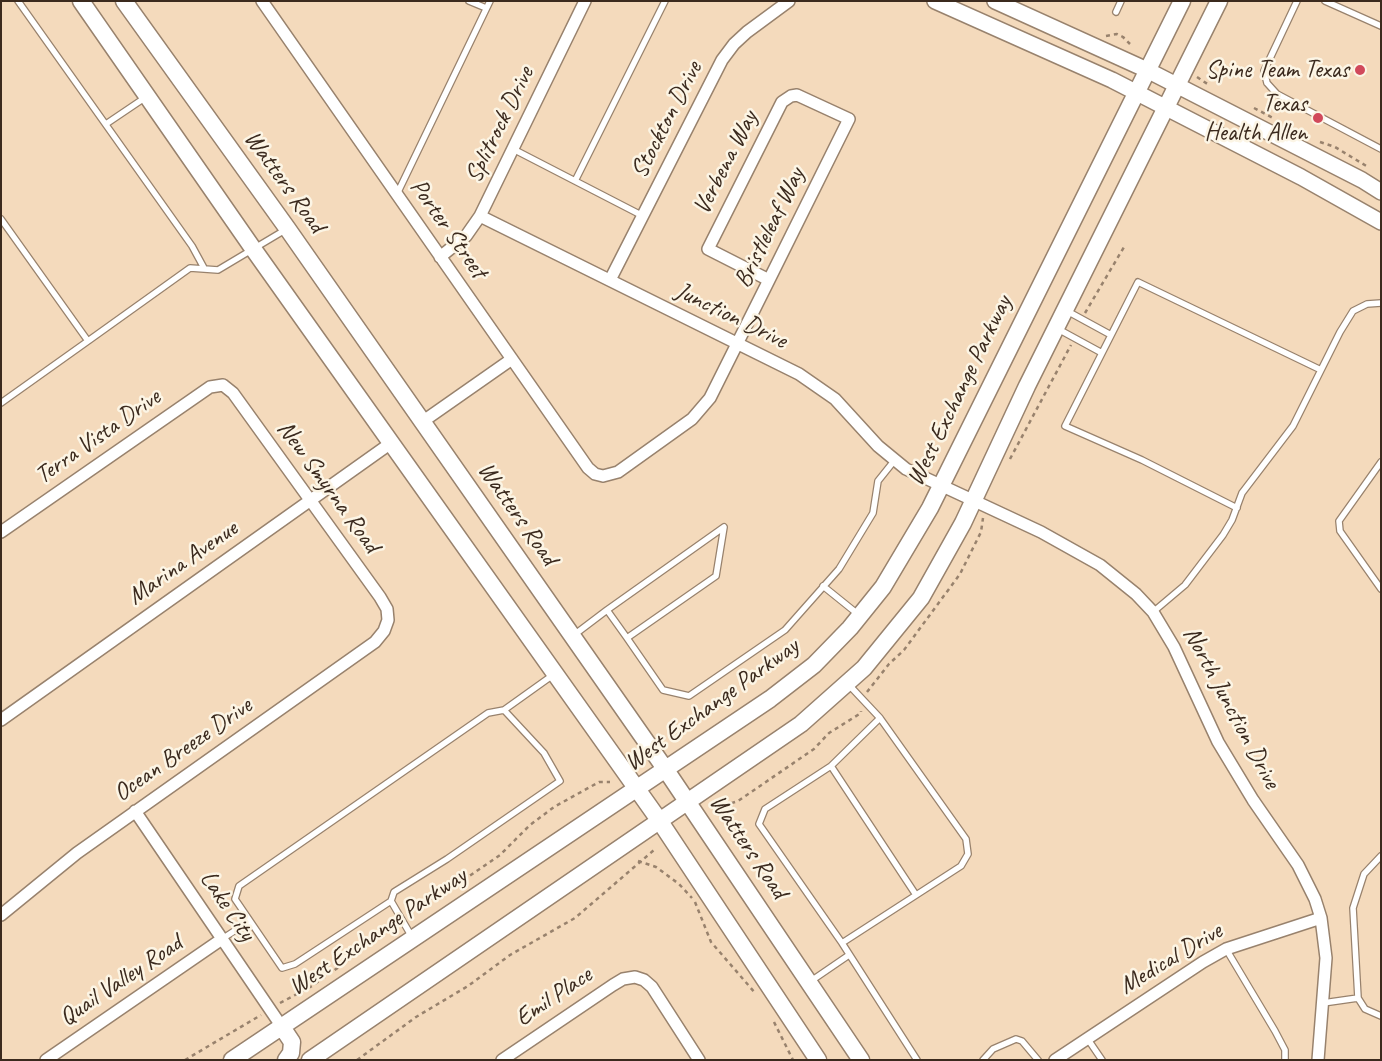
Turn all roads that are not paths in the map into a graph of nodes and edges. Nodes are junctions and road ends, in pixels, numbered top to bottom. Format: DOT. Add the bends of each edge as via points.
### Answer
graph roads {
  1 [pos="18,1"];
  2 [pos="81,1"];
  3 [pos="124,1"];
  4 [pos="469,1"];
  5 [pos="490,1"];
  6 [pos="585,1"];
  7 [pos="665,1"];
  8 [pos="789,1"];
  9 [pos="935,1"];
  10 [pos="1121,1"];
  11 [pos="1182,1"];
  12 [pos="1219,1"];
  13 [pos="1297,1"];
  14 [pos="1325,1"];
  15 [pos="264,2"];
  16 [pos="1003,3"];
  17 [pos="486,8"];
  18 [pos="1116,12"];
  19 [pos="1381,26"];
  20 [pos="1147,70"];
  21 [pos="1176,84"];
  22 [pos="1135,92"];
  23 [pos="147,96"];
  24 [pos="1164,107"];
  25 [pos="849,119"];
  26 [pos="106,124"];
  27 [pos="1381,148"];
  28 [pos="513,149"];
  29 [pos="575,181"];
  30 [pos="1381,192"];
  31 [pos="397,194"];
  32 [pos="480,216"];
  33 [pos="642,216"];
  34 [pos="1,219"];
  35 [pos="1381,222"];
  36 [pos="287,228"];
  37 [pos="254,250"];
  38 [pos="440,257"];
  39 [pos="204,268"];
  40 [pos="610,280"];
  41 [pos="769,280"];
  42 [pos="1381,303"];
  43 [pos="1065,310"];
  44 [pos="1056,328"];
  45 [pos="1111,335"];
  46 [pos="88,341"];
  47 [pos="738,344"];
  48 [pos="1102,353"];
  49 [pos="512,359"];
  50 [pos="1321,370"];
  51 [pos="223,384"];
  52 [pos="1,402"];
  53 [pos="422,422"];
  54 [pos="391,443"];
  55 [pos="894,461"];
  56 [pos="1381,462"];
  57 [pos="603,476"];
  58 [pos="941,486"];
  59 [pos="310,501"];
  60 [pos="974,501"];
  61 [pos="1237,508"];
  62 [pos="1,532"];
  63 [pos="823,586"];
  64 [pos="1381,589"];
  65 [pos="607,610"];
  66 [pos="1153,612"];
  67 [pos="859,616"];
  68 [pos="388,620"];
  69 [pos="572,636"];
  70 [pos="627,638"];
  71 [pos="555,674"];
  72 [pos="847,684"];
  73 [pos="504,710"];
  74 [pos="880,718"];
  75 [pos="1,720"];
  76 [pos="831,766"];
  77 [pos="666,770"];
  78 [pos="637,790"];
  79 [pos="688,801"];
  80 [pos="135,811"];
  81 [pos="658,820"];
  82 [pos="1381,856"];
  83 [pos="916,895"];
  84 [pos="391,900"];
  85 [pos="1,915"];
  86 [pos="1321,918"];
  87 [pos="248,922"];
  88 [pos="222,939"];
  89 [pos="413,939"];
  90 [pos="842,943"];
  91 [pos="1226,949"];
  92 [pos="849,955"];
  93 [pos="809,982"];
  94 [pos="1358,998"];
  95 [pos="1323,1003"];
  96 [pos="1381,1016"];
  97 [pos="282,1027"];
  98 [pos="1087,1038"];
  99 [pos="46,1060"];
  100 [pos="232,1060"];
  101 [pos="286,1060"];
  102 [pos="310,1060"];
  103 [pos="502,1060"];
  104 [pos="699,1060"];
  105 [pos="818,1060"];
  106 [pos="862,1060"];
  107 [pos="917,1060"];
  108 [pos="984,1060"];
  109 [pos="1038,1060"];
  110 [pos="1055,1060"];
  111 [pos="1102,1060"];
  112 [pos="1285,1060"];
  113 [pos="1318,1060"];
  1 -- 26 [label="lane"];
  2 -- 23 [label="main road"];
  3 -- 36 [label="main road, Watters Road"];
  4 -- 17 [label="lane"];
  5 -- 17 [label="lane"];
  6 -- 28 [label="street, Splitrock Drive"];
  7 -- 29 [label="lane"];
  8 -- 33 [label="street, Stockton Drive" via="747,32 722,60"];
  9 -- 22 [label="street"];
  10 -- 18 [label="lane"];
  11 -- 20 [label="main road, West Exchange Parkway"];
  12 -- 21 [label="main road"];
  13 -- 27 [label="lane" via="1264,71 1267,83 1277,94"];
  14 -- 19 [label="lane"];
  15 -- 31 [label="street, Porter Street"];
  16 -- 20 [label="street"];
  17 -- 31 [label="lane"];
  20 -- 21 [label="street"];
  20 -- 22 [label="main road, West Exchange Parkway"];
  21 -- 24 [label="main road"];
  21 -- 30 [label="street"];
  22 -- 24 [label="street"];
  22 -- 58 [label="main road, West Exchange Parkway"];
  23 -- 26 [label="lane"];
  23 -- 37 [label="main road"];
  24 -- 35 [label="street"];
  24 -- 43 [label="main road"];
  25 -- 41 [label="street, Bristleleaf Way"];
  25 -- 41 [label="street, Verbena Way" via="803,96 786,99 708,250"];
  26 -- 39 [label="lane"];
  28 -- 29 [label="lane"];
  28 -- 32 [label="street, Splitrock Drive"];
  29 -- 33 [label="lane"];
  31 -- 38 [label="street, Porter Street"];
  32 -- 38 [label="street, Splitrock Drive" via="466,236"];
  32 -- 40 [label="street, Junction Drive"];
  33 -- 40 [label="street, Stockton Drive"];
  34 -- 46 [label="lane"];
  36 -- 37 [label="lane"];
  36 -- 53 [label="main road, Watters Road"];
  37 -- 39 [label="lane" via="218,270"];
  37 -- 54 [label="main road"];
  38 -- 49 [label="street, Porter Street"];
  39 -- 46 [label="lane" via="190,268"];
  40 -- 47 [label="street, Junction Drive"];
  41 -- 47 [label="street, Bristleleaf Way"];
  42 -- 50 [label="lane" via="1367,304 1353,311"];
  43 -- 44 [label="main road"];
  43 -- 45 [label="lane"];
  44 -- 48 [label="lane"];
  44 -- 60 [label="main road"];
  45 -- 48 [label="lane"];
  45 -- 50 [label="lane" via="1138,282"];
  46 -- 52 [label="lane"];
  47 -- 55 [label="street, Junction Drive" via="798,374 836,399"];
  47 -- 57 [label="street, Bristleleaf Way" via="702,410 618,472"];
  48 -- 61 [label="lane" via="1065,426"];
  49 -- 53 [label="street"];
  49 -- 57 [label="street, Porter Street" via="588,468"];
  50 -- 61 [label="lane" via="1293,426 1242,493"];
  51 -- 59 [label="street, New Smyrna Road" via="233,393"];
  51 -- 62 [label="street, Terra Vista Drive" via="210,387"];
  53 -- 69 [label="main road, Watters Road"];
  54 -- 59 [label="street, Marina Avenue"];
  54 -- 71 [label="main road"];
  55 -- 58 [label="street, Junction Drive"];
  55 -- 63 [label="lane" via="878,481 873,513 839,569"];
  56 -- 64 [label="lane" via="1338,520 1340,531"];
  58 -- 60 [label="street, North Junction Drive"];
  58 -- 67 [label="main road, West Exchange Parkway" via="883,587"];
  59 -- 68 [label="street, New Smyrna Road" via="380,597 387,609"];
  59 -- 75 [label="street, Marina Avenue"];
  60 -- 66 [label="street, North Junction Drive" via="1041,532 1100,565"];
  60 -- 72 [label="main road" via="921,598"];
  61 -- 66 [label="lane" via="1223,535 1185,585"];
  63 -- 67 [label="lane"];
  63 -- 70 [label="lane" via="785,630 689,696 663,690"];
  65 -- 69 [label="lane"];
  65 -- 70 [label="lane"];
  65 -- 70 [label="lane" via="724,527 716,576"];
  66 -- 86 [label="street, North Junction Drive" via="1174,647 1218,742 1298,866"];
  67 -- 77 [label="main road, West Exchange Parkway" via="814,665"];
  68 -- 80 [label="street, Ocean Breeze Drive" via="384,632 375,642"];
  69 -- 77 [label="main road, Watters Road"];
  71 -- 73 [label="lane"];
  71 -- 78 [label="main road"];
  72 -- 74 [label="lane"];
  72 -- 79 [label="main road" via="801,724"];
  73 -- 84 [label="lane" via="544,753 560,782 394,892"];
  73 -- 87 [label="lane" via="488,713 239,886 235,899"];
  74 -- 76 [label="lane"];
  74 -- 83 [label="lane" via="966,839 968,854 961,866"];
  76 -- 83 [label="lane"];
  76 -- 90 [label="lane" via="765,809 760,824"];
  77 -- 78 [label="main road, West Exchange Parkway"];
  77 -- 79 [label="main road, Watters Road"];
  78 -- 81 [label="main road"];
  78 -- 89 [label="main road, West Exchange Parkway"];
  79 -- 81 [label="main road"];
  79 -- 93 [label="main road, Watters Road"];
  80 -- 85 [label="street, Ocean Breeze Drive" via="54,870"];
  80 -- 88 [label="street, Lake City"];
  81 -- 102 [label="main road"];
  81 -- 105 [label="main road"];
  82 -- 94 [label="lane" via="1364,874 1353,908"];
  83 -- 90 [label="lane"];
  84 -- 87 [label="lane" via="295,964 282,968"];
  84 -- 89 [label="lane"];
  86 -- 91 [label="street, Medical Drive"];
  86 -- 95 [label="street, North Junction Drive" via="1326,958"];
  87 -- 88 [label="lane"];
  88 -- 97 [label="street, Lake City"];
  88 -- 99 [label="street, Quail Valley Road"];
  89 -- 97 [label="main road, West Exchange Parkway"];
  90 -- 92 [label="lane"];
  91 -- 98 [label="street, Medical Drive"];
  91 -- 112 [label="lane" via="1276,1031 1285,1050"];
  92 -- 93 [label="lane"];
  92 -- 107 [label="lane"];
  93 -- 106 [label="main road, Watters Road"];
  94 -- 95 [label="lane"];
  94 -- 96 [label="lane" via="1365,1009"];
  95 -- 113 [label="street, North Junction Drive"];
  97 -- 100 [label="main road, West Exchange Parkway"];
  97 -- 101 [label="main road" via="292,1042 291,1053"];
  98 -- 110 [label="street, Medical Drive"];
  98 -- 111 [label="lane"];
  103 -- 104 [label="street, Emil Place" via="613,985 635,977 652,987"];
  108 -- 109 [label="lane" via="994,1049 1016,1039 1022,1041"];
}
